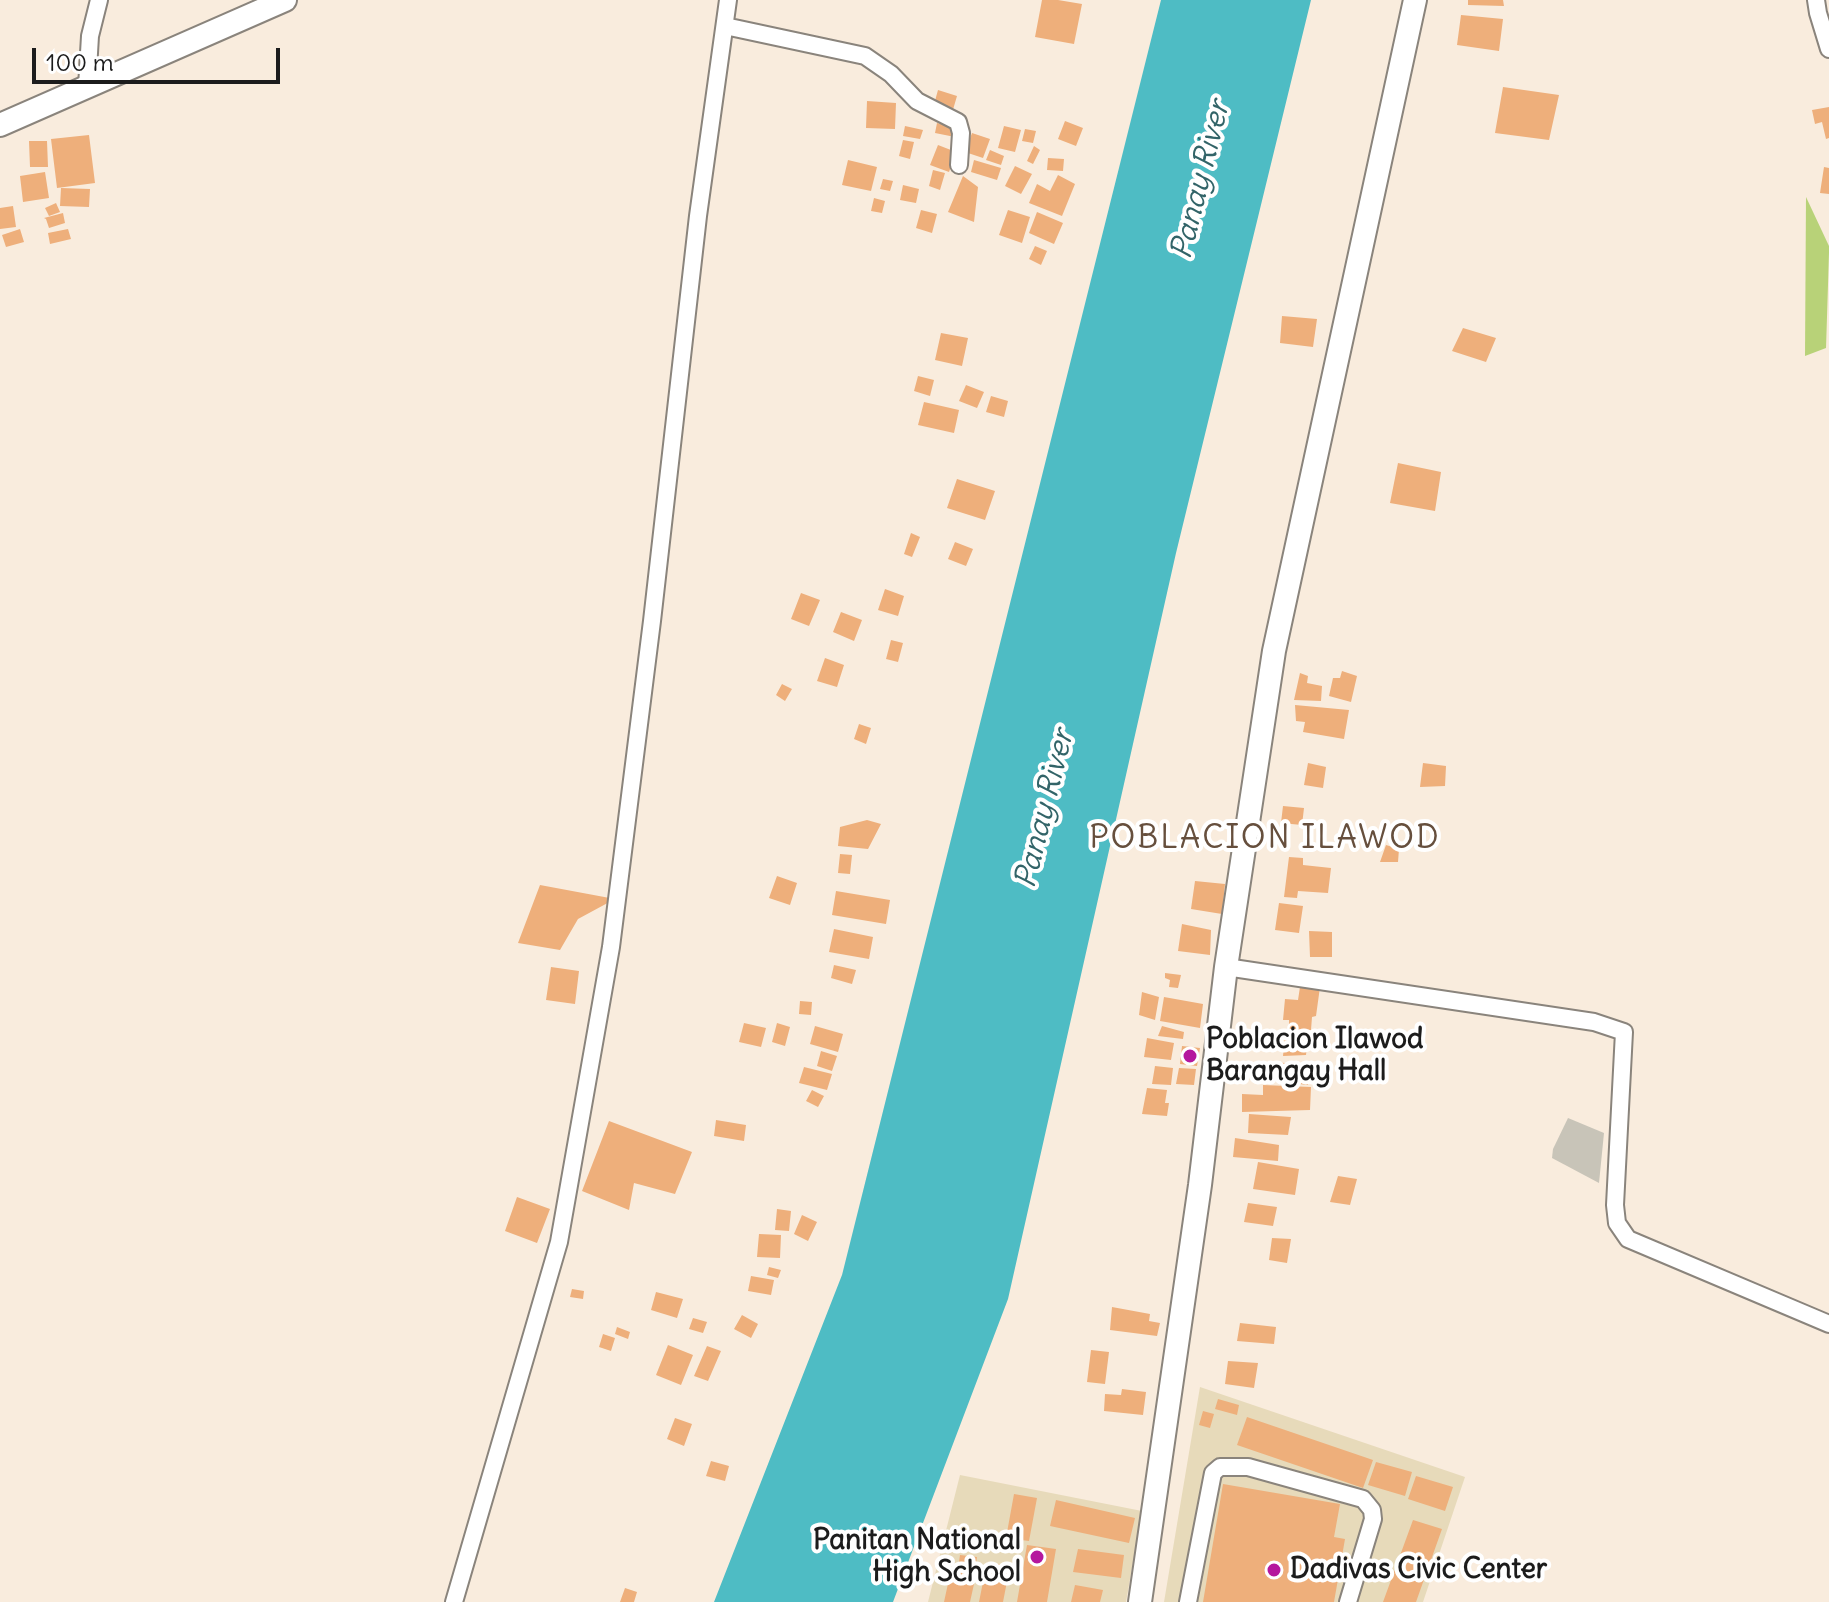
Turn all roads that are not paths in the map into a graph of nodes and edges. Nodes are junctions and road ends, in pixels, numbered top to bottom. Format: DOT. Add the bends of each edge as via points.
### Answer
graph roads {
  1 [pos="99,0"];
  2 [pos="285,0"];
  3 [pos="728,0"];
  4 [pos="1415,0"];
  5 [pos="1816,0"];
  6 [pos="725,26"];
  7 [pos="1829,49"];
  8 [pos="87,87"];
  9 [pos="0,125"];
  10 [pos="959,165"];
  11 [pos="1226,967"];
  12 [pos="1829,1324"];
  13 [pos="454,1602"];
  14 [pos="1140,1602"];
  15 [pos="1188,1602"];
  16 [pos="1348,1602"];
  1 -- 8 [label="street"];
  2 -- 8 [label="main road"];
  3 -- 6 [label="street"];
  4 -- 11 [label="main road" via="1274,651"];
  5 -- 7 [label="street"];
  6 -- 10 [label="street" via="865,56 917,101 958,122"];
  6 -- 13 [label="street" via="611,947 559,1242"];
  8 -- 9 [label="main road"];
  11 -- 12 [label="street" via="1594,1022 1624,1032 1615,1205 1617,1223 1628,1239"];
  11 -- 14 [label="main road"];
  15 -- 16 [label="street" via="1213,1473 1220,1467 1248,1467 1363,1499 1372,1510"];
}
